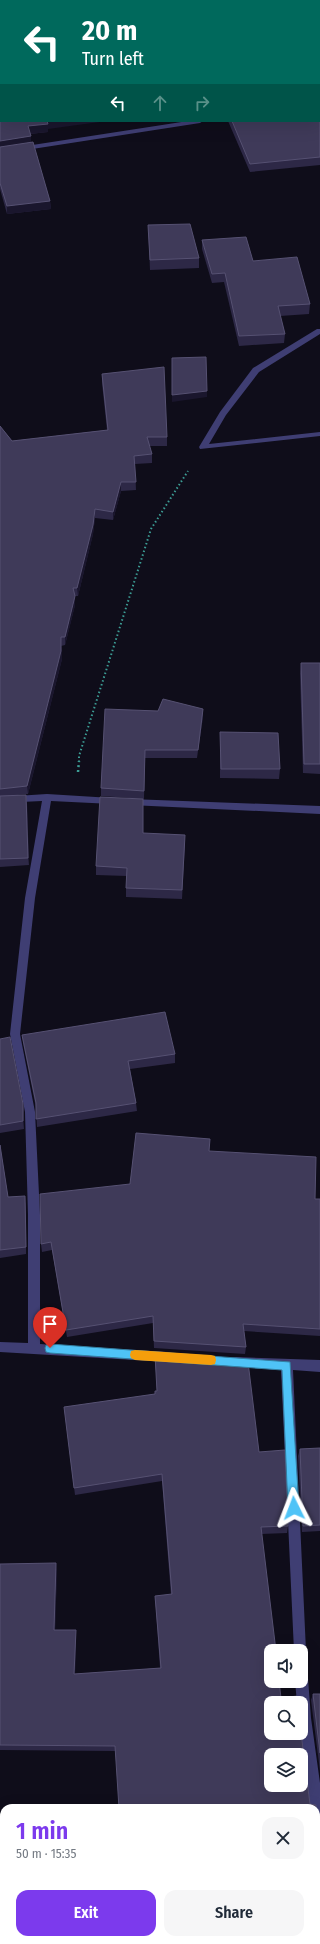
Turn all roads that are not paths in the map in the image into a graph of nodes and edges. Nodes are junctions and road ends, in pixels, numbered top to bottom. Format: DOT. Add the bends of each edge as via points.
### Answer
graph roads {
  1 [pos="194,122"];
  2 [pos="0,152"];
  3 [pos="320,331"];
  4 [pos="320,434"];
  5 [pos="47,797"];
  6 [pos="0,800"];
  7 [pos="320,810"];
  8 [pos="0,1346"];
  9 [pos="34,1347"];
  10 [pos="176,1358"];
  11 [pos="224,1361"];
  12 [pos="287,1365"];
  13 [pos="320,1366"];
  14 [pos="300,1644"];
  15 [pos="302,1688"];
  16 [pos="316,1804"];
  1 -- 2 [label="street"];
  3 -- 4 [label="street" via="256,370 223,414 203,447"];
  5 -- 6 [label="street"];
  5 -- 7 [label="street"];
  5 -- 9 [label="street" via="30,898 15,1034 30,1112 34,1215"];
  8 -- 9 [label="street"];
  9 -- 10 [label="street"];
  11 -- 12 [label="street"];
  12 -- 13 [label="street"];
  12 -- 14 [label="street"];
  15 -- 16 [label="street"];
}
